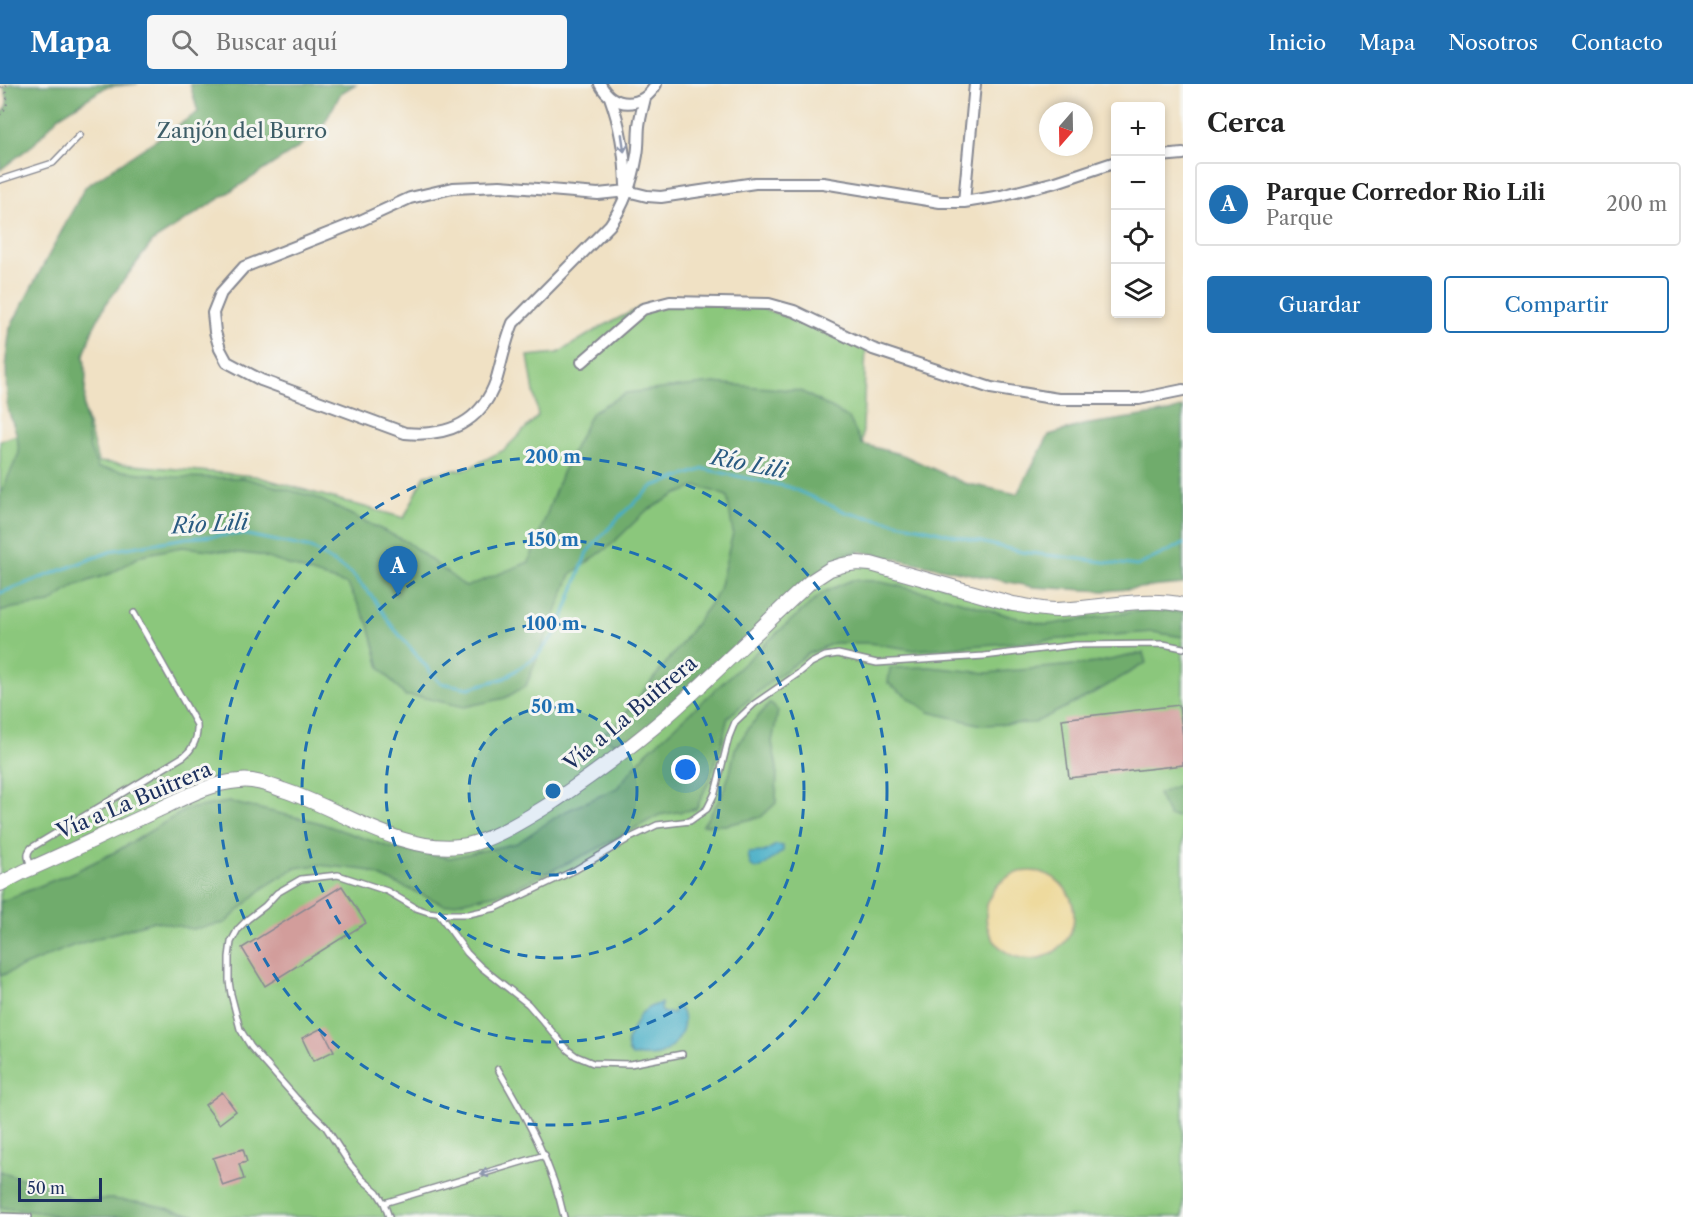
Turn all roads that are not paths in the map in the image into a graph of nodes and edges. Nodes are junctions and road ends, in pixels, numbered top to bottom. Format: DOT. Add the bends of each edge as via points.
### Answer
graph roads {
  1 [pos="600,84"];
  2 [pos="656,84"];
  3 [pos="975,84"];
  4 [pos="610,97"];
  5 [pos="645,98"];
  6 [pos="80,135"];
  7 [pos="1183,154"];
  8 [pos="1165,156"];
  9 [pos="1111,164"];
  10 [pos="0,180"];
  11 [pos="627,191"];
  12 [pos="964,202"];
  13 [pos="582,362"];
  14 [pos="1183,390"];
  15 [pos="1183,605"];
  16 [pos="134,613"];
  17 [pos="1183,648"];
  18 [pos="32,868"];
  19 [pos="0,884"];
  20 [pos="438,913"];
  21 [pos="682,1054"];
  22 [pos="498,1070"];
  23 [pos="545,1155"];
  24 [pos="384,1203"];
  25 [pos="0,1216"];
  26 [pos="29,1217"];
  27 [pos="389,1217"];
  28 [pos="564,1217"];
  1 -- 4 [label="street"];
  2 -- 5 [label="street"];
  3 -- 12 [label="street"];
  4 -- 5 [label="street" via="627,103"];
  4 -- 11 [label="street, one-way" via="623,140"];
  5 -- 11 [label="street"];
  6 -- 10 [label="lane" via="53,163"];
  7 -- 8 [label="street"];
  9 -- 12 [label="street" via="1056,182"];
  11 -- 11 [label="street" via="598,194 500,186 453,188 410,198 244,267 221,293 213,313 220,349 227,362 261,380 405,433 422,435 451,429 474,417 486,400 513,323 610,225"];
  11 -- 12 [label="street" via="661,196 755,183 823,183"];
  13 -- 14 [label="street" via="643,309 670,302 769,304 794,311 873,349 991,388 1058,399 1139,399"];
  15 -- 18 [label="street, Vía a La Buitrera" via="1143,602 1055,610 1034,608 885,567 843,565 810,582 667,716 582,783 529,817 478,842 442,847 388,835 303,797 256,781 240,780 194,793"];
  16 -- 18 [label="lane" via="197,725 196,740 184,756 31,848 27,858"];
  17 -- 20 [label="lane" via="1163,644 1075,645 877,663 838,654 825,656 754,704 735,722 707,810 690,821 657,825 496,908 469,914"];
  18 -- 19 [label="street, Vía a La Buitrera"];
  20 -- 21 [label="lane" via="467,953 528,1004 576,1056 593,1063 630,1064"];
  20 -- 24 [label="lane" via="416,908 387,891 339,875 313,876 277,893 238,929 231,942 229,981 240,1029 251,1047 325,1126 349,1163"];
  22 -- 23 [label="lane"];
  23 -- 24 [label="lane, one-way"];
  23 -- 28 [label="lane"];
  24 -- 27 [label="lane"];
  25 -- 26 [label="lane"];
}
